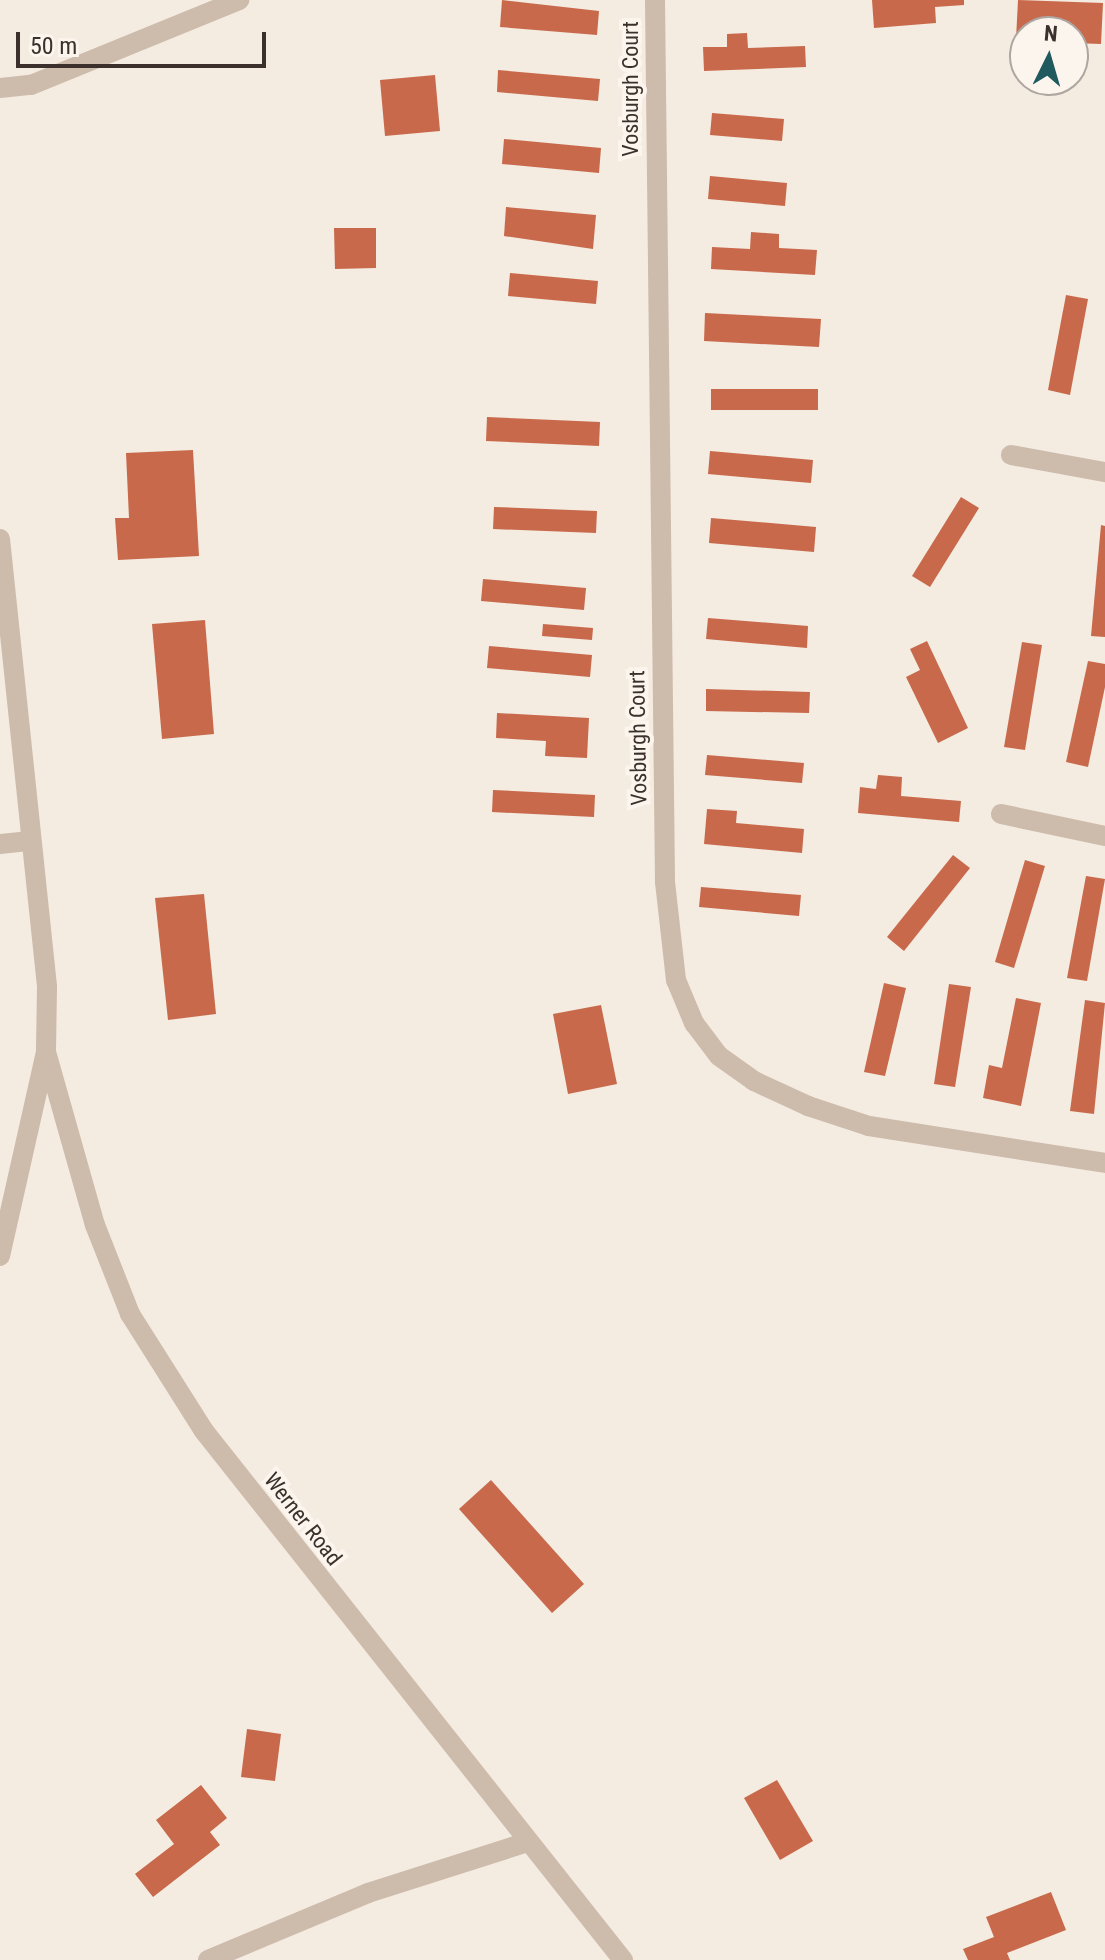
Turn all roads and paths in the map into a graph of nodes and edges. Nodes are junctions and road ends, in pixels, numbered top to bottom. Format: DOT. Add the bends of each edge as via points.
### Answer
graph roads {
  1 [pos="239,0"];
  2 [pos="655,0"];
  3 [pos="0,88"];
  4 [pos="1011,455"];
  5 [pos="1105,472"];
  6 [pos="0,539"];
  7 [pos="1001,814"];
  8 [pos="1105,836"];
  9 [pos="30,841"];
  10 [pos="0,844"];
  11 [pos="46,1052"];
  12 [pos="1105,1163"];
  13 [pos="0,1256"];
  14 [pos="525,1843"];
  15 [pos="208,1960"];
  16 [pos="623,1960"];
  1 -- 3 [label="street" via="31,85"];
  2 -- 12 [label="street, Vosburgh Court" via="665,882 676,980 694,1023 719,1056 754,1081 808,1106 869,1126"];
  4 -- 5 [label="street"];
  6 -- 9 [label="street"];
  7 -- 8 [label="street"];
  9 -- 10 [label="street"];
  9 -- 11 [label="street" via="47,987"];
  11 -- 13 [label="street"];
  11 -- 14 [label="street, Werner Road" via="95,1225 130,1314 204,1431"];
  14 -- 15 [label="street" via="368,1893"];
  14 -- 16 [label="street, Werner Road"];
}
